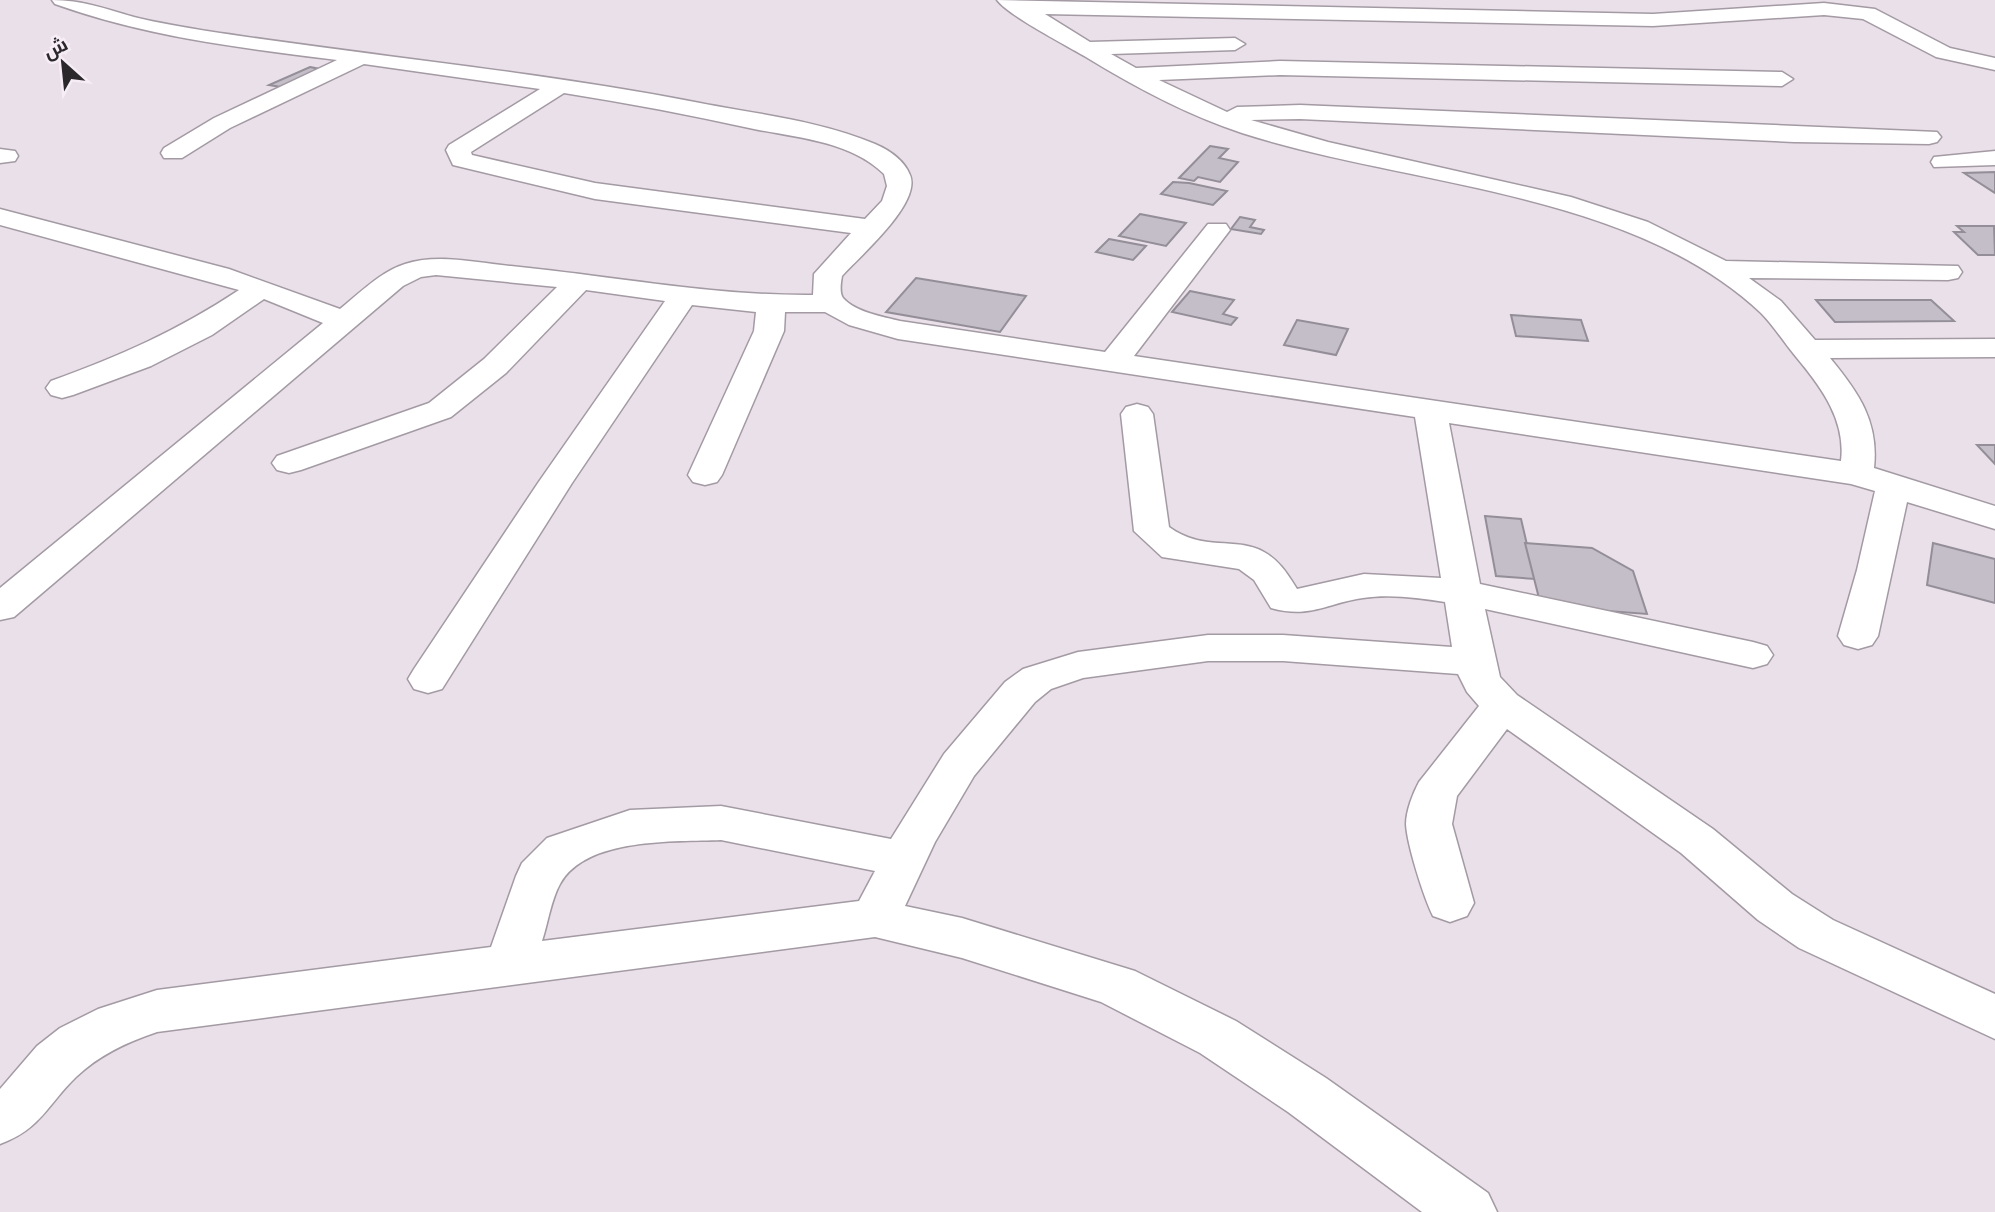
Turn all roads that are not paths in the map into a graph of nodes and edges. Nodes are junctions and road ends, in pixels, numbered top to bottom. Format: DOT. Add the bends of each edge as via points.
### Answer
graph roads {
  1 [pos="1837,0"];
  2 [pos="73,1"];
  3 [pos="1013,4"];
  4 [pos="1868,13"];
  5 [pos="1251,43"];
  6 [pos="1087,48"];
  7 [pos="361,57"];
  8 [pos="1995,64"];
  9 [pos="1131,75"];
  10 [pos="1782,79"];
  11 [pos="561,85"];
  12 [pos="1214,116"];
  13 [pos="1929,137"];
  14 [pos="173,153"];
  15 [pos="1995,158"];
  16 [pos="1942,162"];
  17 [pos="0,217"];
  18 [pos="870,228"];
  19 [pos="1217,230"];
  20 [pos="1723,270"];
  21 [pos="1948,272"];
  22 [pos="828,274"];
  23 [pos="579,281"];
  24 [pos="261,288"];
  25 [pos="684,295"];
  26 [pos="831,303"];
  27 [pos="771,304"];
  28 [pos="343,321"];
  29 [pos="1995,348"];
  30 [pos="1810,349"];
  31 [pos="1113,362"];
  32 [pos="62,388"];
  33 [pos="1430,410"];
  34 [pos="1137,414"];
  35 [pos="289,463"];
  36 [pos="1856,474"];
  37 [pos="705,475"];
  38 [pos="1893,486"];
  39 [pos="1995,518"];
  40 [pos="1462,593"];
  41 [pos="0,608"];
  42 [pos="1858,636"];
  43 [pos="1753,655"];
  44 [pos="1475,662"];
  45 [pos="428,679"];
  46 [pos="1502,705"];
  47 [pos="904,859"];
  48 [pos="1450,903"];
  49 [pos="875,918"];
  50 [pos="510,965"];
  51 [pos="1995,1017"];
  52 [pos="0,1120"];
  53 [pos="1468,1212"];
  1 -- 4 [label="street"];
  2 -- 7 [label="street" via="158,30"];
  3 -- 4 [label="street" via="1653,20 1824,9"];
  3 -- 6 [label="street"];
  4 -- 8 [label="street" via="1943,53"];
  5 -- 6 [label="street"];
  6 -- 9 [label="street"];
  7 -- 11 [label="street"];
  7 -- 14 [label="street" via="222,123"];
  9 -- 10 [label="street" via="1280,68"];
  9 -- 12 [label="street"];
  11 -- 18 [label="street" via="715,112 865,150 894,168 900,179 894,204"];
  11 -- 18 [label="street" via="457,150 462,160 595,191"];
  12 -- 13 [label="street" via="1300,112"];
  12 -- 20 [label="street" via="1290,141 1626,221"];
  15 -- 16 [label="street"];
  17 -- 24 [label="street"];
  18 -- 22 [label="street"];
  19 -- 31 [label="street"];
  20 -- 21 [label="street"];
  20 -- 30 [label="street"];
  22 -- 26 [label="street" via="826,290"];
  22 -- 27 [label="street"];
  23 -- 25 [label="street"];
  23 -- 28 [label="street" via="462,269 414,270 393,280"];
  23 -- 35 [label="street" via="495,366 440,410"];
  24 -- 28 [label="street"];
  24 -- 32 [label="street" via="201,329 140,359"];
  25 -- 27 [label="street"];
  25 -- 45 [label="street"];
  26 -- 27 [label="street"];
  26 -- 31 [label="street" via="859,319 898,330"];
  27 -- 37 [label="street" via="769,331"];
  28 -- 41 [label="street"];
  29 -- 30 [label="street"];
  30 -- 36 [label="street" via="1860,435"];
  31 -- 33 [label="street"];
  33 -- 36 [label="street"];
  33 -- 40 [label="street"];
  34 -- 40 [label="street" via="1152,531 1175,549 1250,559 1268,573 1284,600 1304,603 1363,586 1420,586"];
  36 -- 38 [label="street"];
  38 -- 39 [label="street"];
  38 -- 42 [label="street" via="1877,570"];
  40 -- 43 [label="street"];
  40 -- 44 [label="street"];
  44 -- 46 [label="street" via="1481,682"];
  44 -- 47 [label="street" via="1283,648 1208,648 1068,668 1037,679 1020,692 959,765"];
  46 -- 48 [label="street" via="1435,793 1429,824"];
  46 -- 51 [label="street" via="1697,841 1775,907 1816,934"];
  47 -- 49 [label="street"];
  47 -- 50 [label="street" via="721,823 630,827 563,850 539,876"];
  49 -- 50 [label="street"];
  49 -- 53 [label="street" via="962,938 1117,986 1218,1037 1307,1095"];
  50 -- 52 [label="street" via="157,1012 117,1022 84,1039 55,1063 30,1097"];
}
